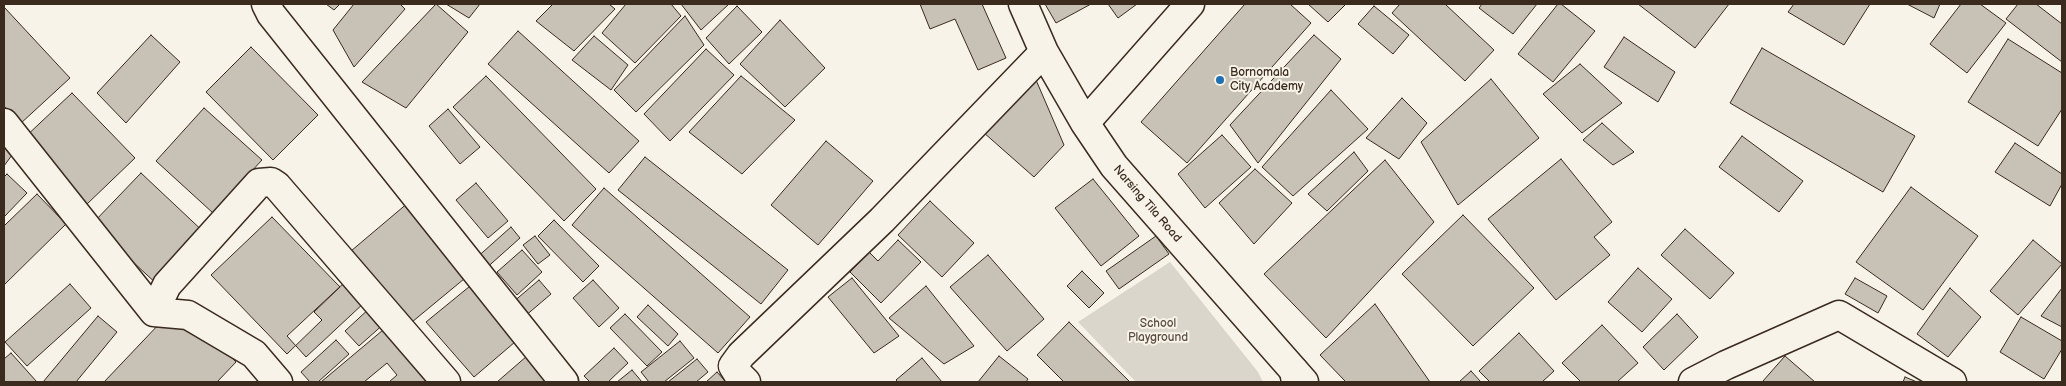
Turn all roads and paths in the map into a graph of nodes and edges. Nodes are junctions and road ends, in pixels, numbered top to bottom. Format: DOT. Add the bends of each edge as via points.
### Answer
graph roads {
  1 [pos="266,4"];
  2 [pos="1023,4"];
  3 [pos="1190,4"];
  4 [pos="1044,52"];
  5 [pos="4,123"];
  6 [pos="1085,123"];
  7 [pos="154,312"];
  8 [pos="1298,379"];
  9 [pos="278,382"];
  10 [pos="446,382"];
  11 [pos="564,382"];
  12 [pos="746,382"];
  13 [pos="1693,382"];
  14 [pos="1952,382"];
  1 -- 11 [label="street"];
  2 -- 4 [label="street, Narsing Tila Road"];
  3 -- 6 [label="street"];
  4 -- 6 [label="street, Narsing Tila Road"];
  4 -- 12 [label="street" via="882,220 741,356 733,366"];
  5 -- 7 [label="street"];
  6 -- 8 [label="street, Narsing Tila Road" via="1114,166"];
  7 -- 9 [label="street" via="188,315 254,354"];
  7 -- 10 [label="street" via="167,285 200,248 259,183 271,182"];
  13 -- 14 [label="street" via="1838,315"];
}
